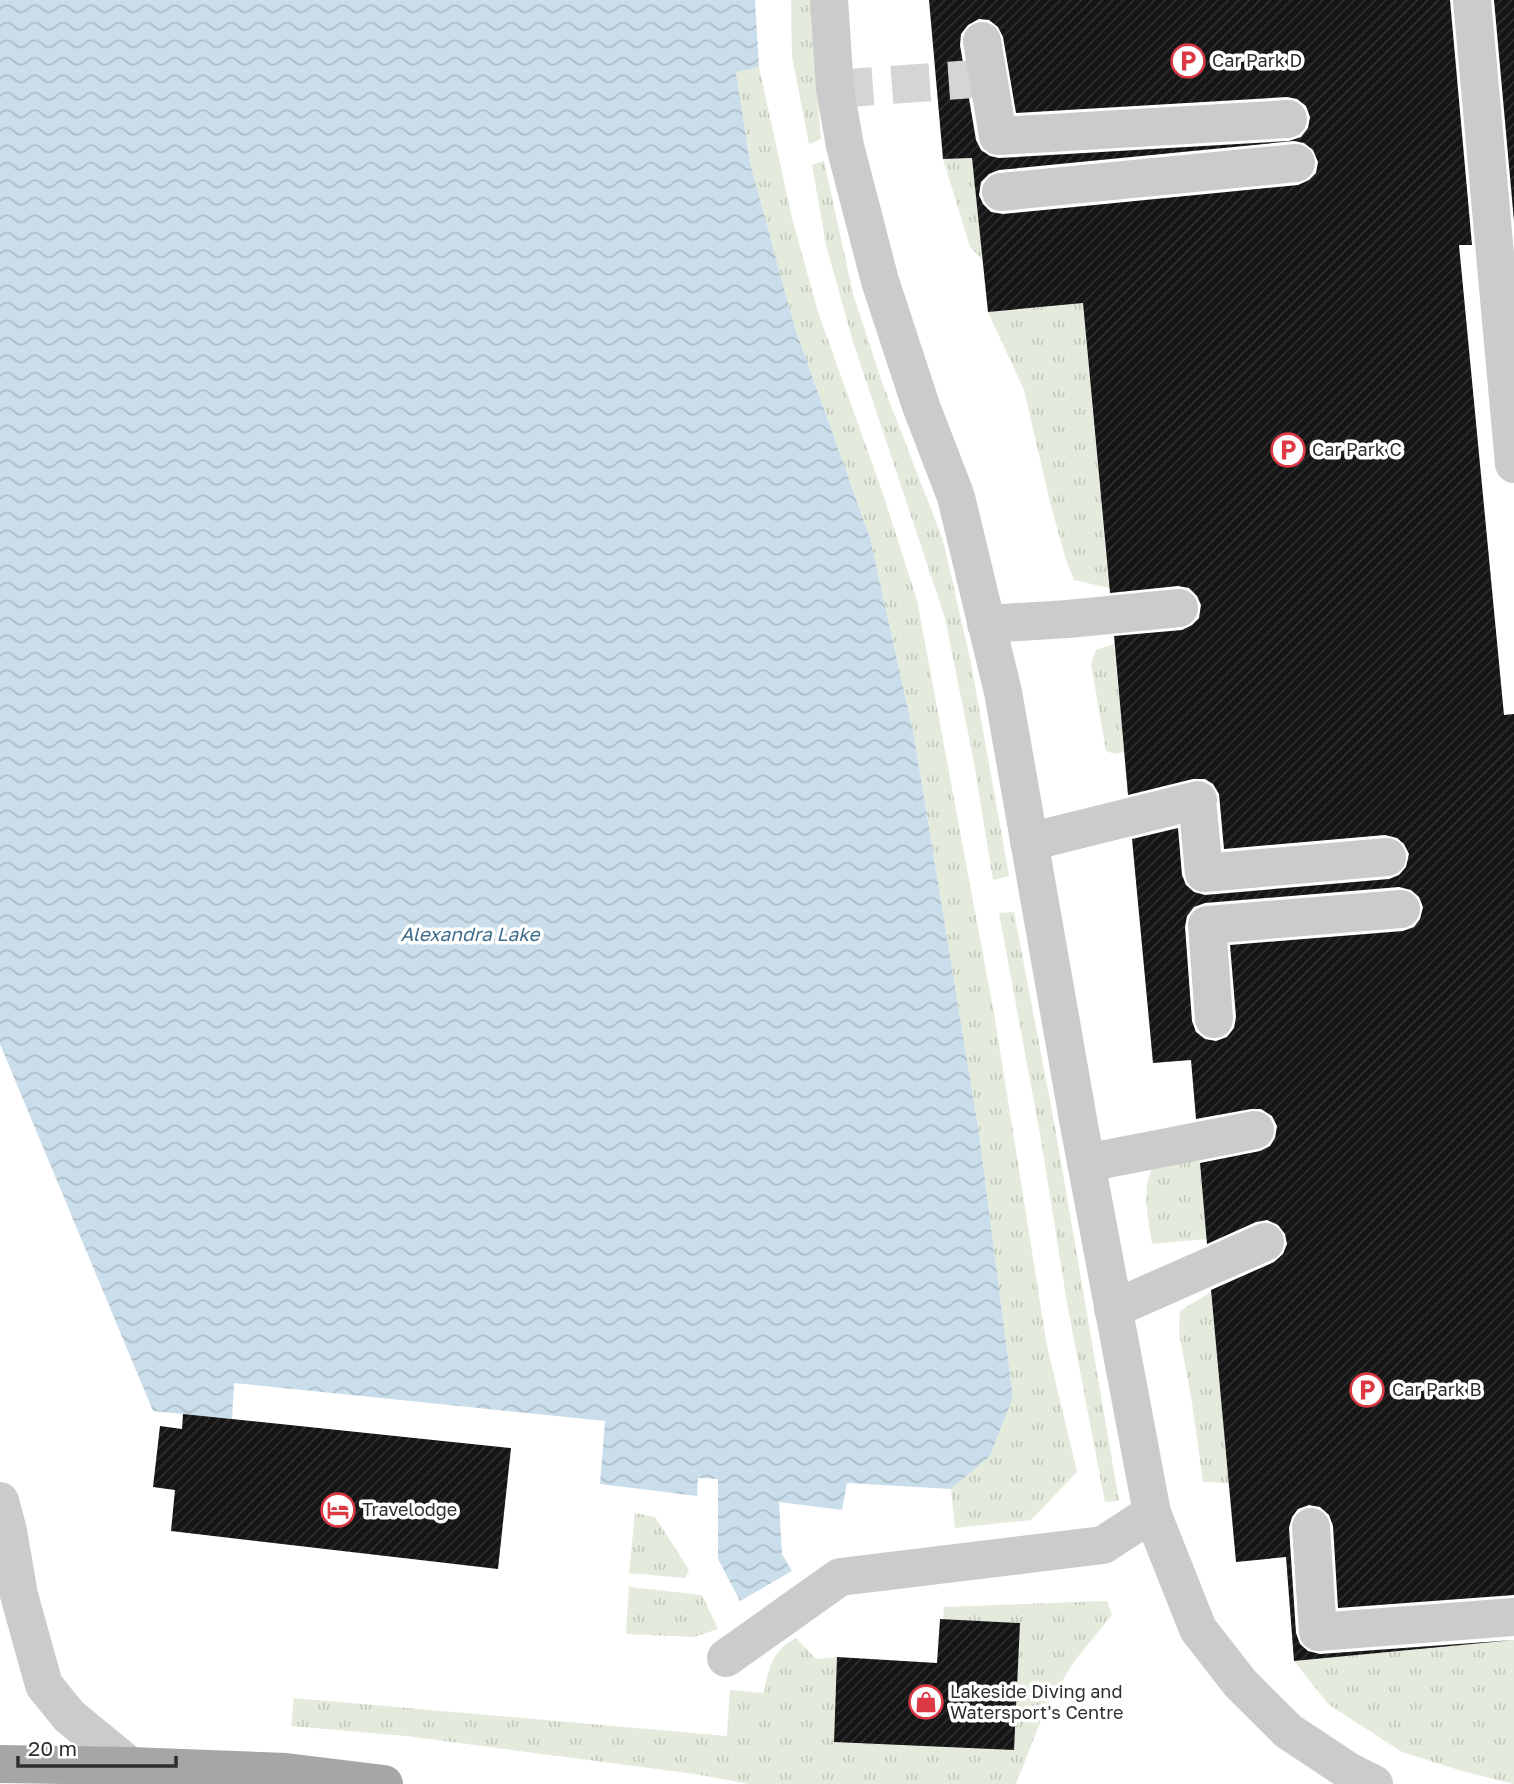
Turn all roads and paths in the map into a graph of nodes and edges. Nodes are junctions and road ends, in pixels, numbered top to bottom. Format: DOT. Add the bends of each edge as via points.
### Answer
graph roads {
  1 [pos="830,0"];
  2 [pos="1472,0"];
  3 [pos="982,41"];
  4 [pos="1288,119"];
  5 [pos="1296,163"];
  6 [pos="1001,192"];
  7 [pos="1514,464"];
  8 [pos="1179,608"];
  9 [pos="986,624"];
  10 [pos="1029,842"];
  11 [pos="1387,857"];
  12 [pos="1401,909"];
  13 [pos="1214,1019"];
  14 [pos="1255,1130"];
  15 [pos="1086,1163"];
  16 [pos="1265,1242"];
  17 [pos="1113,1309"];
  18 [pos="0,1501"];
  19 [pos="1152,1513"];
  20 [pos="1311,1527"];
  21 [pos="1514,1617"];
  22 [pos="726,1658"];
  23 [pos="0,1764"];
  24 [pos="130,1766"];
  25 [pos="384,1784"];
  26 [pos="1374,1784"];
  1 -- 9 [label="lane" via="835,89 845,146 880,281 956,497"];
  2 -- 7 [label="lane"];
  3 -- 4 [label="lane" via="998,136"];
  5 -- 6 [label="lane"];
  8 -- 9 [label="lane"];
  9 -- 10 [label="lane" via="1003,692"];
  10 -- 11 [label="lane" via="1198,805 1204,873"];
  10 -- 15 [label="lane"];
  12 -- 13 [label="lane" via="1207,925"];
  14 -- 15 [label="lane"];
  15 -- 17 [label="lane"];
  16 -- 17 [label="lane"];
  17 -- 19 [label="lane"];
  18 -- 24 [label="lane" via="44,1685 69,1716"];
  19 -- 22 [label="lane" via="1103,1545 839,1577"];
  19 -- 26 [label="lane" via="1198,1629 1240,1683 1288,1731"];
  20 -- 21 [label="lane" via="1318,1632"];
  23 -- 24 [label="main road"];
  24 -- 25 [label="main road" via="286,1772"];
}
